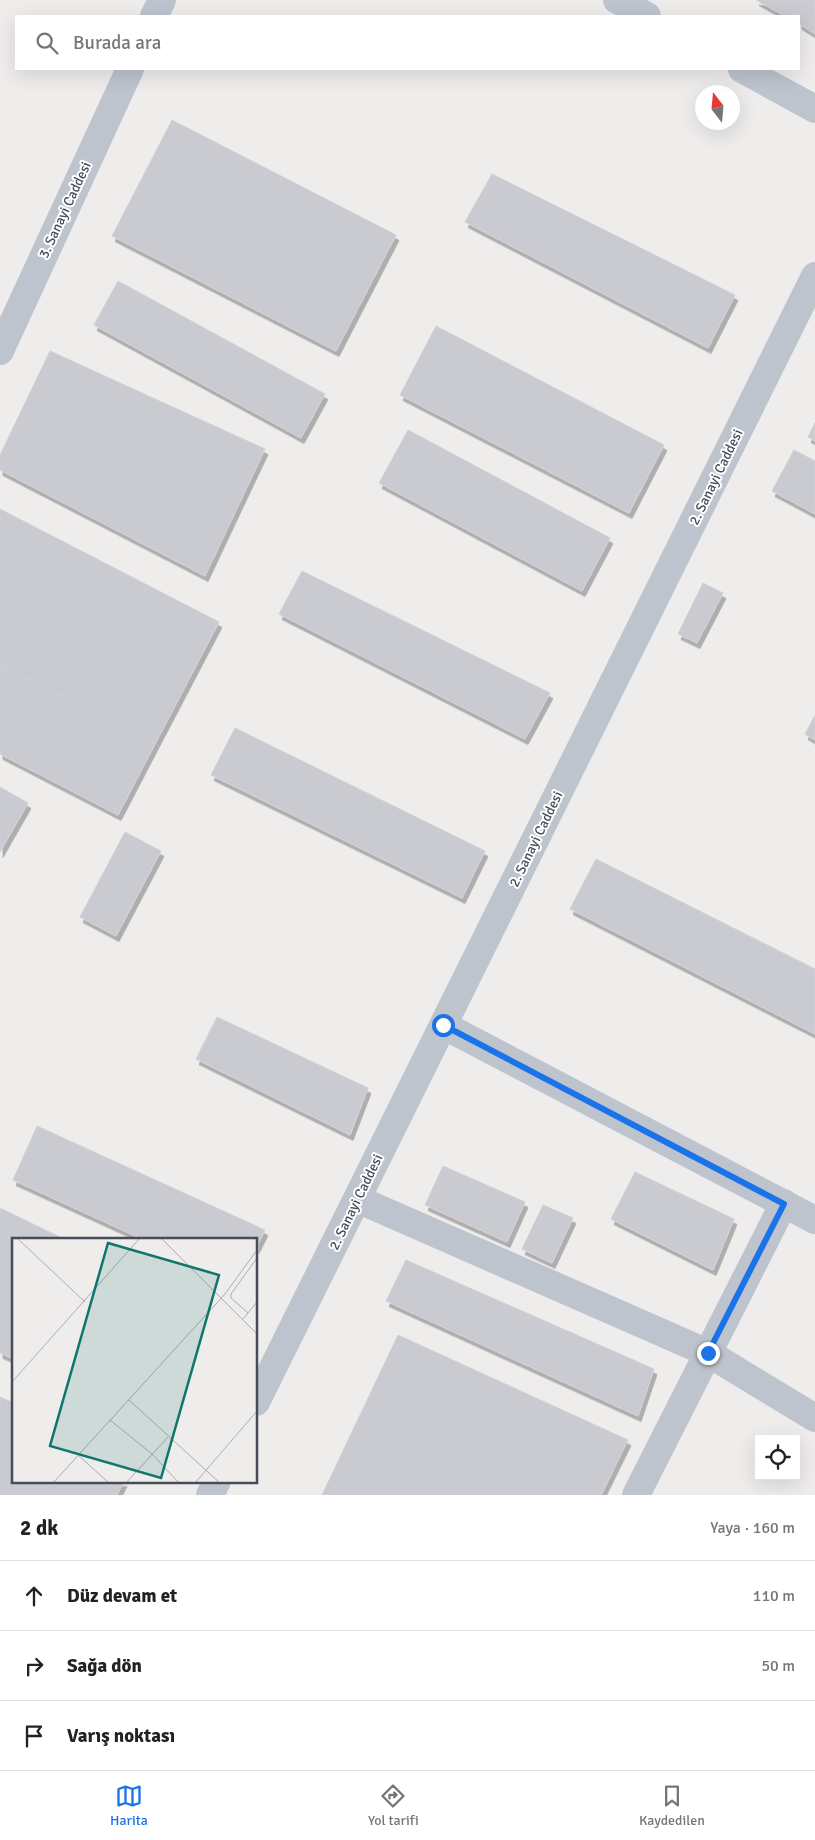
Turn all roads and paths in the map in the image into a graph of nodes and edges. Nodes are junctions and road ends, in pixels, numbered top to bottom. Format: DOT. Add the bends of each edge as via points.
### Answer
graph roads {
  1 [pos="162,0"];
  2 [pos="617,0"];
  3 [pos="154,15"];
  4 [pos="645,15"];
  5 [pos="130,70"];
  6 [pos="744,70"];
  7 [pos="815,109"];
  8 [pos="815,276"];
  9 [pos="0,351"];
  10 [pos="443,1025"];
  11 [pos="357,1199"];
  12 [pos="784,1204"];
  13 [pos="815,1220"];
  14 [pos="708,1353"];
  15 [pos="258,1398"];
  16 [pos="815,1418"];
  17 [pos="216,1482"];
  18 [pos="210,1495"];
  19 [pos="636,1495"];
  1 -- 3 [label="street"];
  2 -- 4 [label="street"];
  5 -- 9 [label="street, 3. Sanayi Caddesi"];
  6 -- 7 [label="street"];
  8 -- 10 [label="street, 2. Sanayi Caddesi"];
  10 -- 11 [label="street, 2. Sanayi Caddesi"];
  10 -- 12 [label="street"];
  11 -- 14 [label="street"];
  11 -- 15 [label="street, 2. Sanayi Caddesi"];
  12 -- 13 [label="street"];
  12 -- 14 [label="street"];
  14 -- 16 [label="street"];
  14 -- 19 [label="street"];
  17 -- 18 [label="street"];
}
